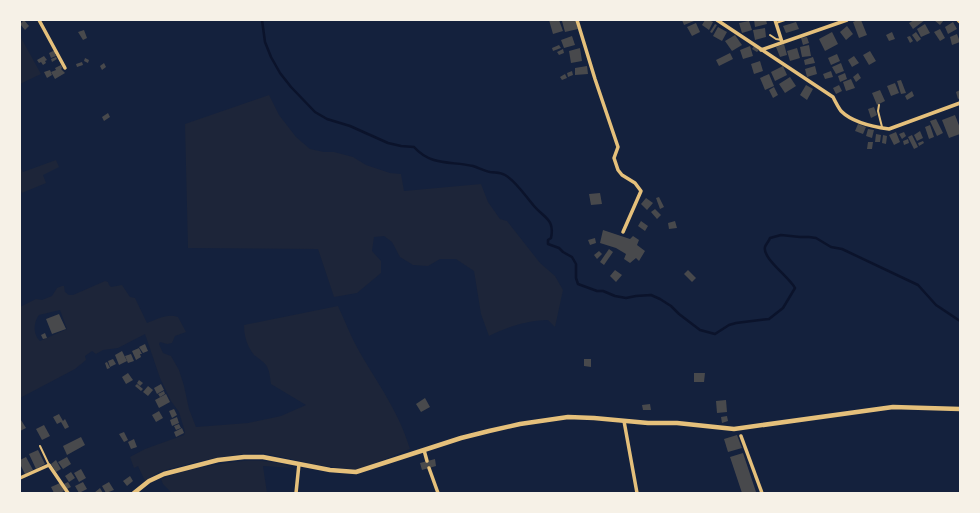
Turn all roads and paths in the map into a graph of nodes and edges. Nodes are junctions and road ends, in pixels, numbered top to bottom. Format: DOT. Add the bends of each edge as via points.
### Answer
graph roads {
  1 [pos="39,20"];
  2 [pos="577,20"];
  3 [pos="717,20"];
  4 [pos="785,20"];
  5 [pos="848,20"];
  6 [pos="958,20"];
  7 [pos="776,22"];
  8 [pos="960,22"];
  9 [pos="770,35"];
  10 [pos="782,41"];
  11 [pos="761,50"];
  12 [pos="65,68"];
  13 [pos="960,103"];
  14 [pos="880,104"];
  15 [pos="882,128"];
  16 [pos="623,232"];
  17 [pos="960,409"];
  18 [pos="624,421"];
  19 [pos="741,436"];
  20 [pos="40,446"];
  21 [pos="424,450"];
  22 [pos="427,461"];
  23 [pos="299,464"];
  24 [pos="49,465"];
  25 [pos="429,468"];
  26 [pos="20,478"];
  27 [pos="68,493"];
  28 [pos="134,493"];
  29 [pos="296,493"];
  30 [pos="438,493"];
  31 [pos="637,493"];
  32 [pos="762,493"];
  1 -- 12 [label="street"];
  2 -- 16 [label="street" via="618,147 614,158 618,170 641,191"];
  3 -- 11 [label="street"];
  4 -- 7 [label="lane"];
  5 -- 10 [label="street"];
  6 -- 8 [label="street"];
  7 -- 10 [label="street"];
  9 -- 10 [label="lane"];
  10 -- 11 [label="street"];
  11 -- 15 [label="street" via="833,97 849,117"];
  13 -- 15 [label="street" via="889,129"];
  14 -- 15 [label="lane" via="878,110"];
  17 -- 18 [label="street" via="893,407 734,429"];
  18 -- 21 [label="street" via="574,417 520,424"];
  18 -- 31 [label="street"];
  19 -- 32 [label="street"];
  20 -- 24 [label="lane"];
  21 -- 22 [label="street"];
  21 -- 23 [label="street" via="356,472"];
  23 -- 28 [label="street" via="257,456 218,460 164,474 149,481"];
  23 -- 29 [label="street"];
  24 -- 26 [label="street"];
  24 -- 27 [label="street"];
  25 -- 30 [label="street"];
}
